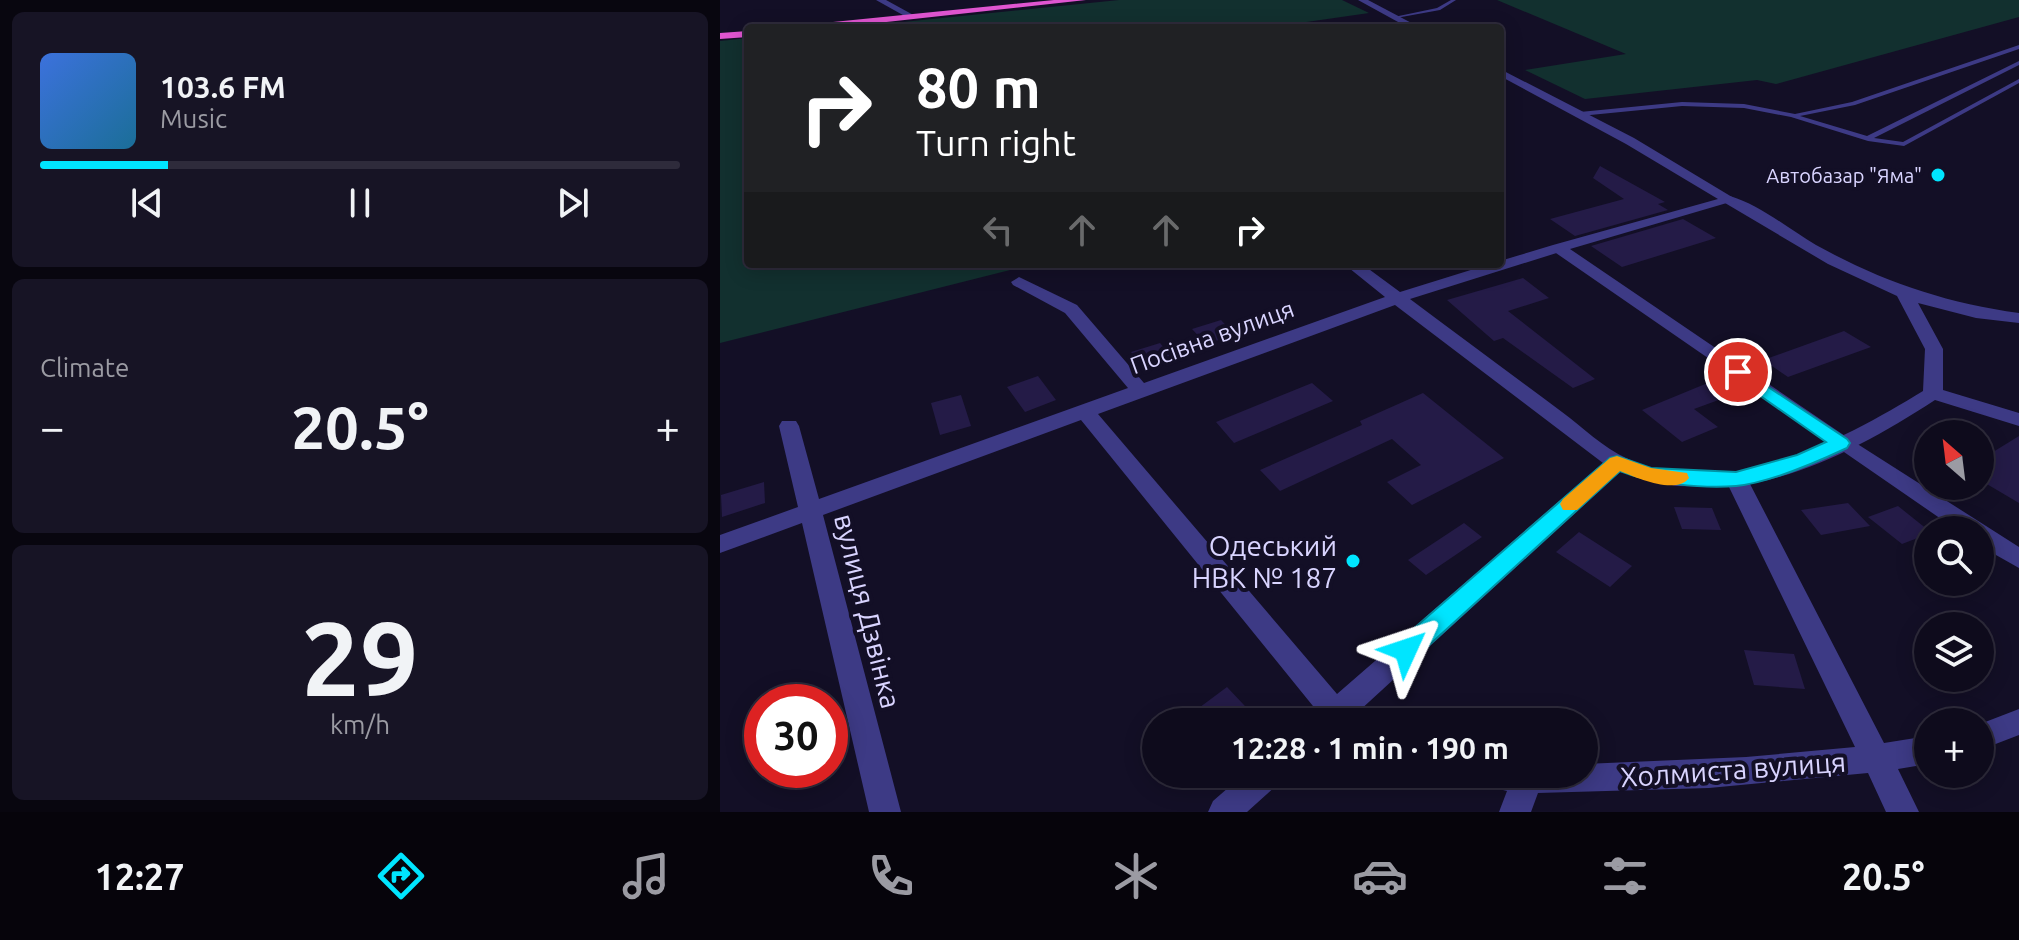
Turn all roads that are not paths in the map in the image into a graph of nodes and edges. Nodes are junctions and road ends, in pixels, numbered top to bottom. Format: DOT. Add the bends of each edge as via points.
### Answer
graph roads {
  1 [pos="880,0"];
  2 [pos="1081,0"];
  3 [pos="1362,0"];
  4 [pos="1454,0"];
  5 [pos="913,17"];
  6 [pos="1396,17"];
  7 [pos="843,24"];
  8 [pos="1409,24"];
  9 [pos="744,34"];
  10 [pos="720,36"];
  11 [pos="2019,47"];
  12 [pos="2019,63"];
  13 [pos="1504,74"];
  14 [pos="2019,81"];
  15 [pos="1580,114"];
  16 [pos="1792,115"];
  17 [pos="1868,139"];
  18 [pos="1730,200"];
  19 [pos="1558,248"];
  20 [pos="1504,265"];
  21 [pos="1357,268"];
  22 [pos="1494,268"];
  23 [pos="1019,282"];
  24 [pos="1905,295"];
  25 [pos="1397,298"];
  26 [pos="2019,318"];
  27 [pos="1140,390"];
  28 [pos="1933,393"];
  29 [pos="1084,411"];
  30 [pos="2019,420"];
  31 [pos="789,426"];
  32 [pos="1841,443"];
  33 [pos="1617,463"];
  34 [pos="1736,479"];
  35 [pos="810,511"];
  36 [pos="1953,516"];
  37 [pos="1994,543"];
  38 [pos="720,544"];
  39 [pos="2019,559"];
  40 [pos="1328,708"];
  41 [pos="1349,708"];
  42 [pos="2019,722"];
  43 [pos="1994,732"];
  44 [pos="1914,752"];
  45 [pos="1874,759"];
  46 [pos="1598,778"];
  47 [pos="1251,788"];
  48 [pos="1524,788"];
  49 [pos="885,812"];
  50 [pos="1224,812"];
  51 [pos="1515,812"];
  52 [pos="1903,812"];
  1 -- 5 [label="street"];
  2 -- 5 [label="highway"];
  3 -- 6 [label="street"];
  4 -- 6 [label="lane" via="1438,9"];
  5 -- 7 [label="highway"];
  6 -- 8 [label="street"];
  9 -- 10 [label="highway"];
  11 -- 16 [label="lane" via="1853,104"];
  12 -- 17 [label="lane"];
  13 -- 15 [label="street"];
  14 -- 17 [label="lane" via="1904,144"];
  15 -- 16 [label="lane" via="1682,104 1744,106"];
  15 -- 18 [label="street"];
  16 -- 17 [label="lane"];
  18 -- 19 [label="street, Посівна вулиця"];
  18 -- 24 [label="street" via="1844,268"];
  19 -- 20 [label="street, Посівна вулиця"];
  19 -- 32 [label="street"];
  21 -- 25 [label="street"];
  22 -- 25 [label="street, Посівна вулиця"];
  23 -- 27 [label="street" via="1071,309"];
  24 -- 26 [label="street" via="1944,307"];
  24 -- 28 [label="street" via="1934,349"];
  25 -- 27 [label="street, Посівна вулиця"];
  25 -- 33 [label="street"];
  27 -- 29 [label="street, Посівна вулиця"];
  28 -- 30 [label="street"];
  28 -- 32 [label="street"];
  29 -- 35 [label="street, Посівна вулиця"];
  29 -- 40 [label="street"];
  31 -- 35 [label="street, вулиця Дзвінка"];
  32 -- 34 [label="street" via="1804,460"];
  32 -- 36 [label="street"];
  33 -- 34 [label="street" via="1649,475"];
  33 -- 41 [label="street"];
  34 -- 45 [label="street"];
  35 -- 38 [label="street, Посівна вулиця"];
  35 -- 49 [label="street, вулиця Дзвінка"];
  37 -- 39 [label="street"];
  42 -- 43 [label="street"];
  44 -- 45 [label="street, Холмиста вулиця"];
  45 -- 46 [label="street, Холмиста вулиця" via="1713,774"];
  45 -- 52 [label="street"];
  47 -- 50 [label="street"];
  48 -- 51 [label="street"];
}
